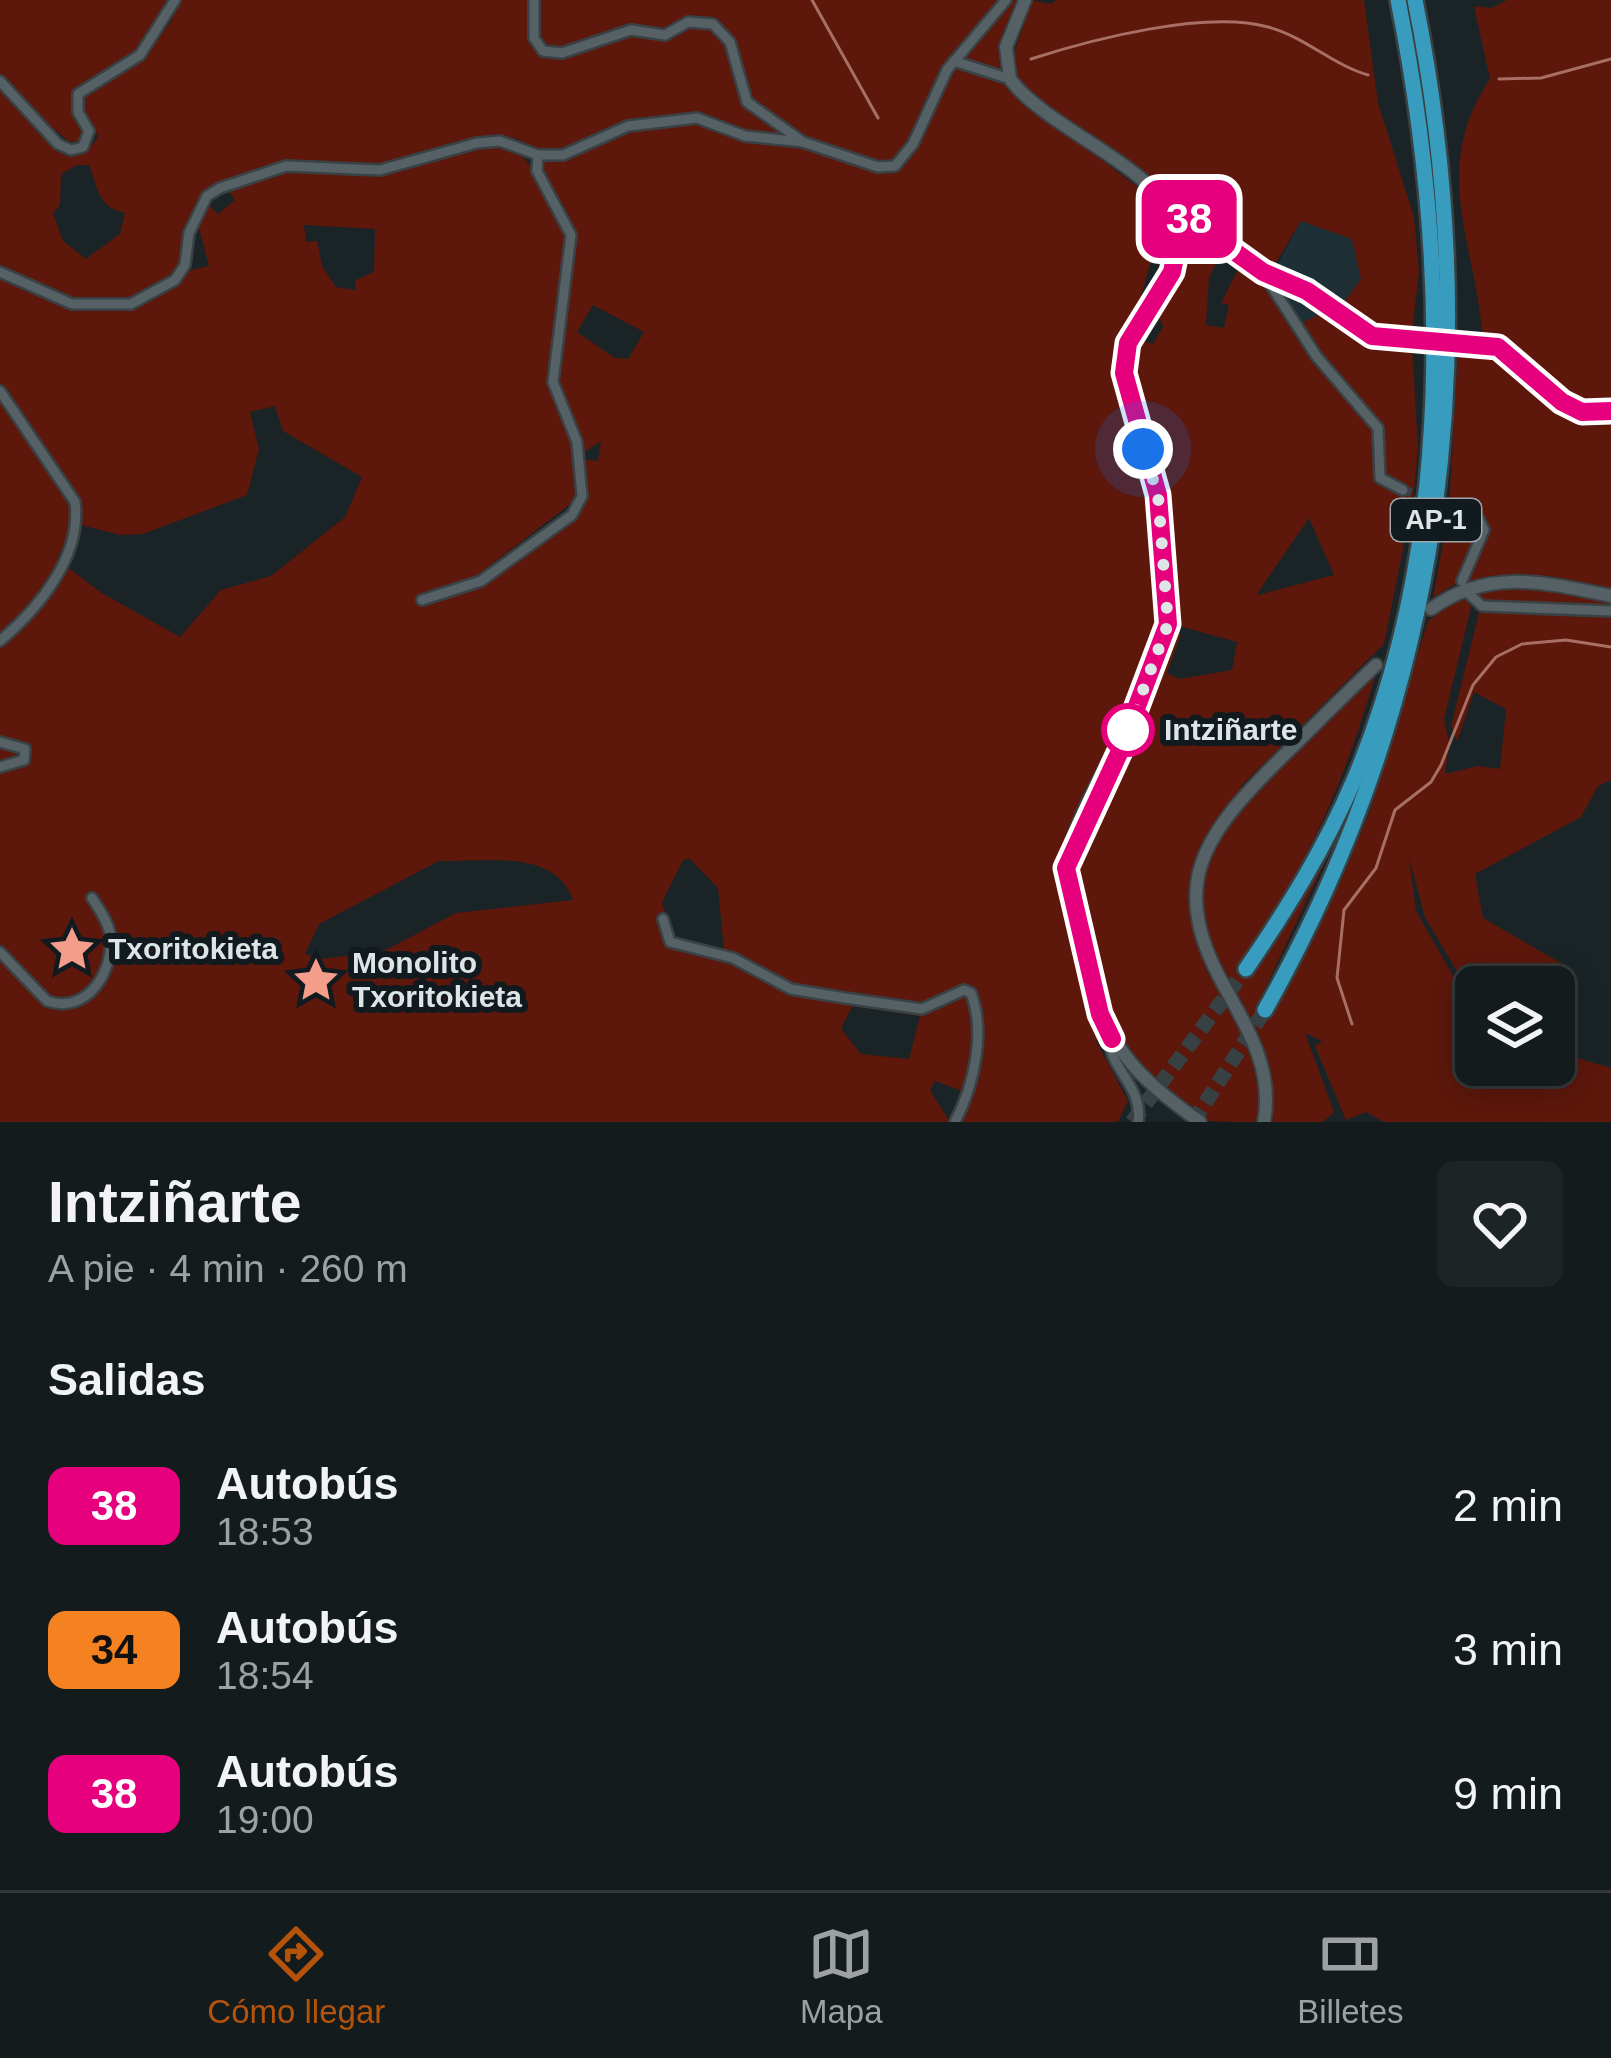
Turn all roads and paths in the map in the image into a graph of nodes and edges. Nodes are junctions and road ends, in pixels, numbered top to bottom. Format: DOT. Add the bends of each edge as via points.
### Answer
graph roads {
  1 [pos="175,0"];
  2 [pos="534,0"];
  3 [pos="1006,0"];
  4 [pos="1025,0"];
  5 [pos="1397,0"];
  6 [pos="1415,0"];
  7 [pos="954,62"];
  8 [pos="1010,79"];
  9 [pos="0,81"];
  10 [pos="803,142"];
  11 [pos="538,155"];
  12 [pos="1170,213"];
  13 [pos="0,272"];
  14 [pos="1263,272"];
  15 [pos="0,392"];
  16 [pos="1611,411"];
  17 [pos="1403,490"];
  18 [pos="1460,509"];
  19 [pos="1611,596"];
  20 [pos="422,600"];
  21 [pos="1431,609"];
  22 [pos="1611,611"];
  23 [pos="0,641"];
  24 [pos="1376,665"];
  25 [pos="0,742"];
  26 [pos="0,767"];
  27 [pos="92,898"];
  28 [pos="663,919"];
  29 [pos="0,952"];
  30 [pos="1246,969"];
  31 [pos="1265,1010"];
  32 [pos="1112,1039"];
  33 [pos="955,1122"];
  34 [pos="1138,1122"];
  35 [pos="1200,1122"];
  36 [pos="1264,1122"];
  1 -- 9 [label="street" via="140,55 78,94 89,131 83,147 58,144"];
  2 -- 10 [label="street" via="534,38 543,51 562,53 631,30 665,35 688,22 713,24 730,43 746,103"];
  3 -- 7 [label="street"];
  4 -- 8 [label="street" via="1006,47"];
  5 -- 30 [label="highway, AP-1" via="1430,204 1432,351 1421,506 1400,624 1355,778 1311,871"];
  6 -- 31 [label="highway, AP-1" via="1445,205 1448,308 1444,464 1431,554 1372,784"];
  7 -- 8 [label="street"];
  7 -- 10 [label="street" via="895,166"];
  8 -- 12 [label="street"];
  10 -- 11 [label="street" via="745,136 697,118 628,126 563,155"];
  11 -- 13 [label="street" via="500,141 477,143 380,170 286,166 220,188 207,196 175,280 131,304 72,304"];
  11 -- 20 [label="street" via="537,170 571,235 553,382 577,442 580,504 481,581"];
  12 -- 14 [label="street"];
  12 -- 32 [label="street" via="1172,272 1128,343 1124,373 1158,495 1168,624 1066,868"];
  14 -- 16 [label="street, bridge" via="1372,336 1485,344 1508,352 1573,408"];
  14 -- 17 [label="street" via="1317,357 1378,428 1380,478"];
  15 -- 23 [label="street" via="75,502 78,523 44,596"];
  18 -- 22 [label="street" via="1484,530 1464,587 1482,606"];
  19 -- 21 [label="street" via="1502,580"];
  24 -- 36 [label="street" via="1241,797 1200,861 1199,937 1258,1051"];
  25 -- 26 [label="street" via="25,749 24,760"];
  27 -- 29 [label="street" via="110,941 106,973 88,994 66,1004 47,1001"];
  28 -- 33 [label="street" via="670,942 733,958 791,988 922,1009 970,993 974,1069"];
  32 -- 34 [label="street" via="1110,1052 1134,1087"];
  32 -- 35 [label="street" via="1141,1078"];
}
